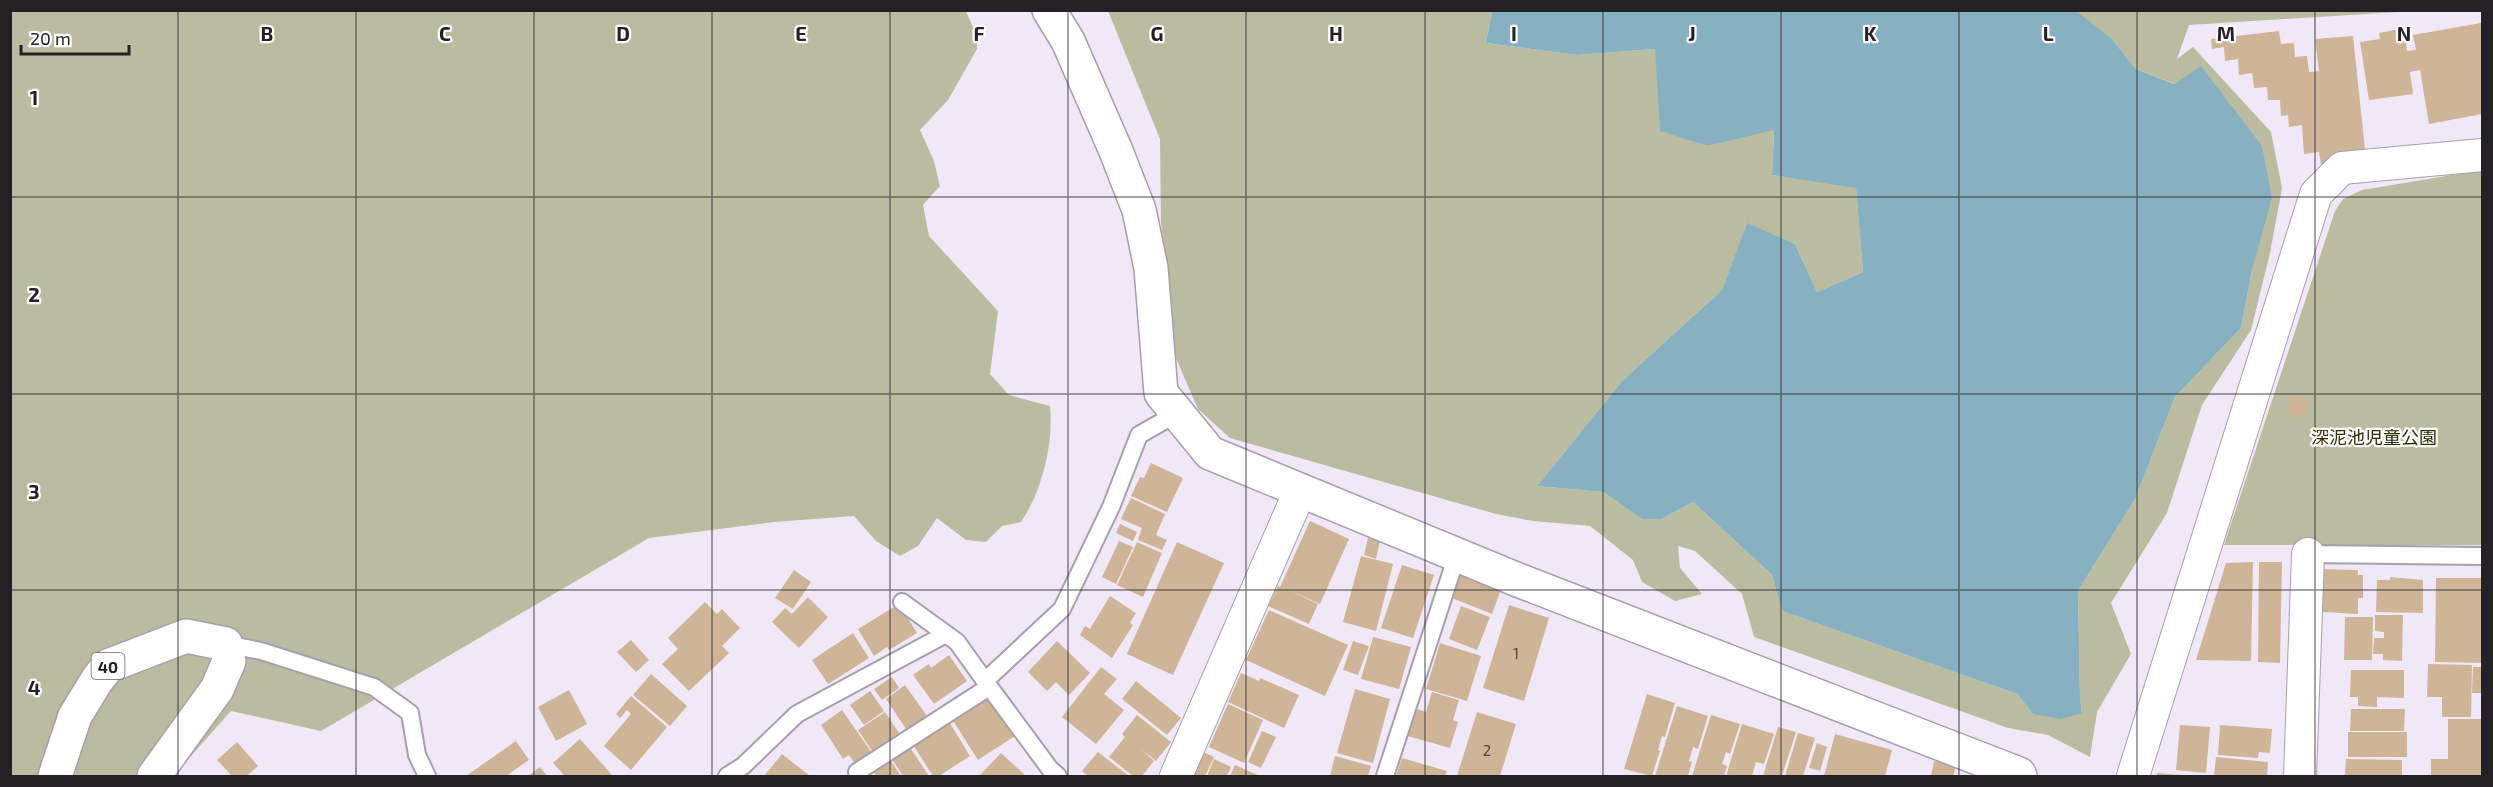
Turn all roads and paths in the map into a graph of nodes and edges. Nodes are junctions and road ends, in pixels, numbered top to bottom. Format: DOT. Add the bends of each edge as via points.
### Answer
graph roads {
  1 [pos="1049,10"];
  2 [pos="2482,155"];
  3 [pos="1176,414"];
  4 [pos="1300,491"];
  5 [pos="2308,554"];
  6 [pos="1457,555"];
  7 [pos="2482,556"];
  8 [pos="902,602"];
  9 [pos="946,634"];
  10 [pos="226,644"];
  11 [pos="987,684"];
  12 [pos="857,771"];
  13 [pos="55,777"];
  14 [pos="154,777"];
  15 [pos="427,777"];
  16 [pos="727,777"];
  17 [pos="1058,777"];
  18 [pos="1176,777"];
  19 [pos="1385,777"];
  20 [pos="2020,777"];
  21 [pos="2133,777"];
  22 [pos="2300,777"];
  1 -- 3 [label="street" via="1068,41 1139,210 1151,268 1161,393"];
  2 -- 21 [label="street" via="2342,168 2316,194"];
  3 -- 4 [label="street" via="1210,453"];
  3 -- 11 [label="lane" via="1139,435 1111,507 1062,609"];
  4 -- 6 [label="street"];
  4 -- 18 [label="street"];
  5 -- 7 [label="lane"];
  5 -- 22 [label="street"];
  6 -- 19 [label="lane"];
  6 -- 20 [label="street"];
  8 -- 9 [label="lane"];
  9 -- 11 [label="lane" via="957,642"];
  9 -- 16 [label="lane" via="797,714"];
  10 -- 13 [label="street, 40" via="186,636 108,666 75,716"];
  10 -- 14 [label="street" via="229,661 218,689"];
  10 -- 15 [label="lane" via="261,651 374,687 410,713 417,755"];
  11 -- 12 [label="lane"];
  11 -- 17 [label="lane"];
}
